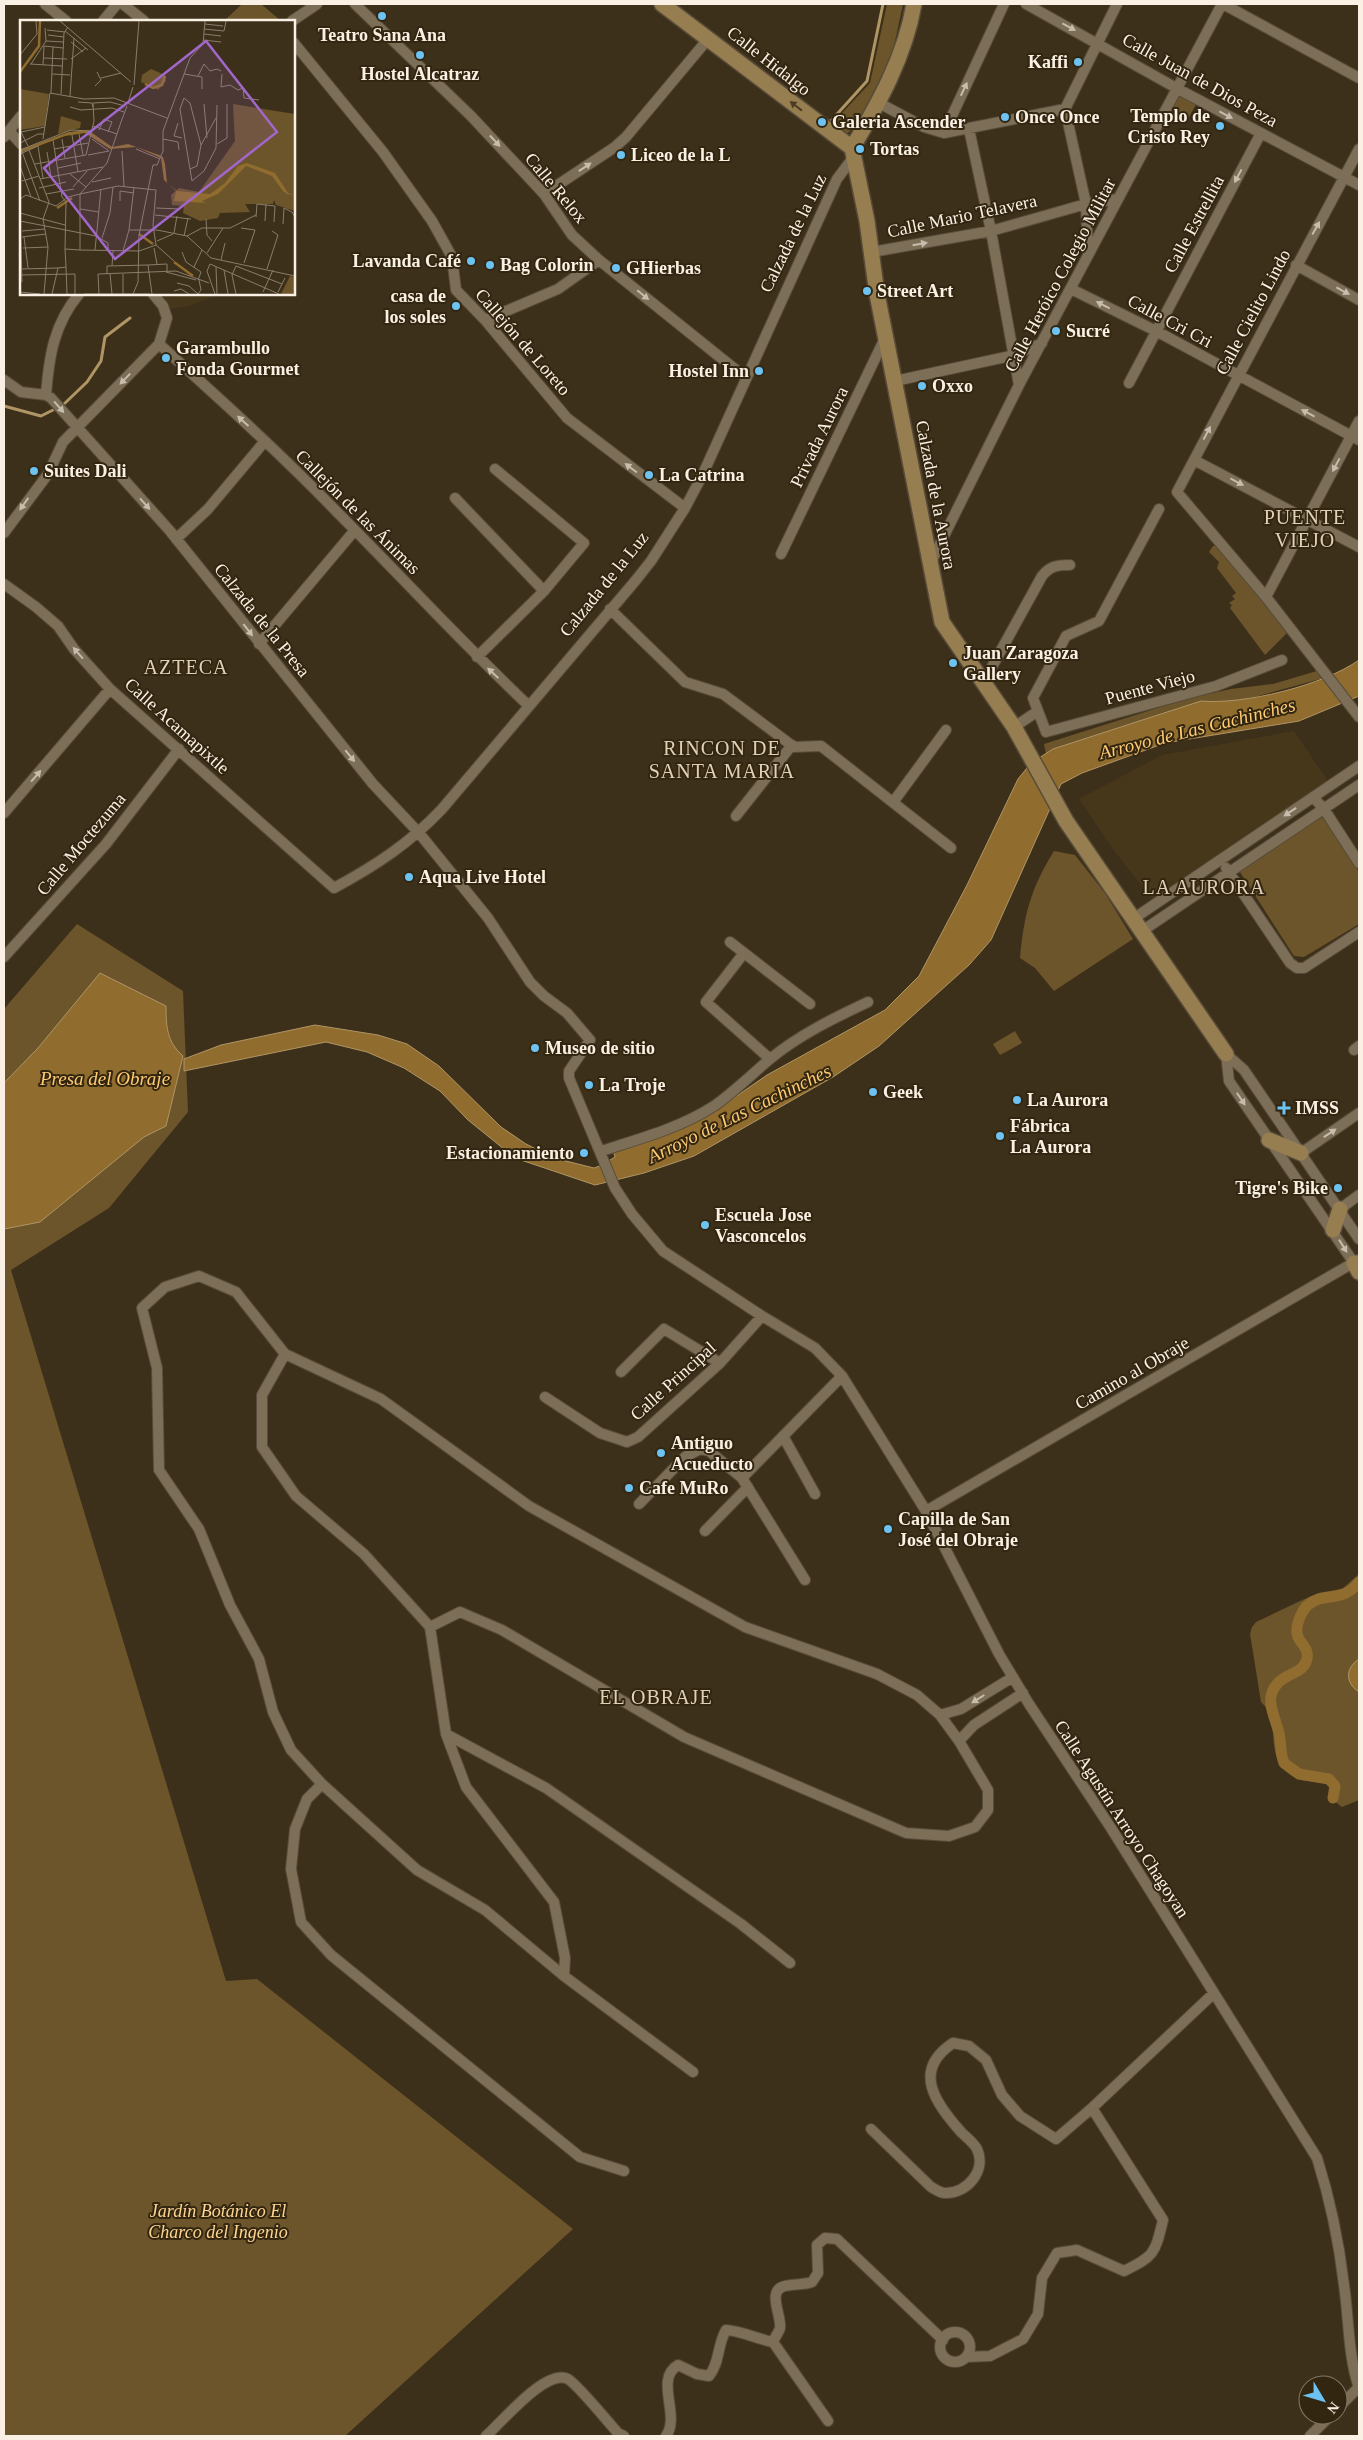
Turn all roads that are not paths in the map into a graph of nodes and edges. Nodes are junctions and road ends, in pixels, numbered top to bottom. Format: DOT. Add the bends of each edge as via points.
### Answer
graph roads {
  1 [pos="46,4"];
  2 [pos="117,4"];
  3 [pos="123,4"];
  4 [pos="317,4"];
  5 [pos="355,4"];
  6 [pos="662,4"];
  7 [pos="914,4"];
  8 [pos="1004,4"];
  9 [pos="1026,4"];
  10 [pos="1117,4"];
  11 [pos="1222,4"];
  12 [pos="65,20"];
  13 [pos="104,20"];
  14 [pos="143,20"];
  15 [pos="293,20"];
  16 [pos="708,39"];
  17 [pos="1098,42"];
  18 [pos="295,44"];
  19 [pos="1359,78"];
  20 [pos="1178,89"];
  21 [pos="879,103"];
  22 [pos="1065,109"];
  23 [pos="20,117"];
  24 [pos="968,129"];
  25 [pos="944,133"];
  26 [pos="1261,133"];
  27 [pos="6,134"];
  28 [pos="20,143"];
  29 [pos="1359,149"];
  30 [pos="853,152"];
  31 [pos="1345,177"];
  32 [pos="1359,185"];
  33 [pos="544,194"];
  34 [pos="1118,199"];
  35 [pos="1086,204"];
  36 [pos="991,230"];
  37 [pos="872,252"];
  38 [pos="1088,256"];
  39 [pos="599,260"];
  40 [pos="1296,266"];
  41 [pos="1071,289"];
  42 [pos="79,295"];
  43 [pos="155,295"];
  44 [pos="1359,300"];
  45 [pos="485,320"];
  46 [pos="1156,331"];
  47 [pos="886,335"];
  48 [pos="159,344"];
  49 [pos="1042,344"];
  50 [pos="1015,355"];
  51 [pos="1238,376"];
  52 [pos="746,378"];
  53 [pos="4,380"];
  54 [pos="895,381"];
  55 [pos="1129,383"];
  56 [pos="1019,385"];
  57 [pos="46,395"];
  58 [pos="1359,422"];
  59 [pos="78,429"];
  60 [pos="1355,438"];
  61 [pos="265,441"];
  62 [pos="1194,460"];
  63 [pos="495,469"];
  64 [pos="455,498"];
  65 [pos="685,508"];
  66 [pos="1159,509"];
  67 [pos="1307,520"];
  68 [pos="355,530"];
  69 [pos="4,533"];
  70 [pos="176,539"];
  71 [pos="1359,547"];
  72 [pos="780,554"];
  73 [pos="930,564"];
  74 [pos="1070,565"];
  75 [pos="4,584"];
  76 [pos="544,592"];
  77 [pos="1266,597"];
  78 [pos="610,610"];
  79 [pos="259,644"];
  80 [pos="477,657"];
  81 [pos="1282,660"];
  82 [pos="984,683"];
  83 [pos="110,689"];
  84 [pos="529,706"];
  85 [pos="1038,711"];
  86 [pos="1358,715"];
  87 [pos="1014,727"];
  88 [pos="946,730"];
  89 [pos="792,745"];
  90 [pos="179,750"];
  91 [pos="1359,766"];
  92 [pos="1359,785"];
  93 [pos="1313,797"];
  94 [pos="894,801"];
  95 [pos="1324,809"];
  96 [pos="4,813"];
  97 [pos="736,816"];
  98 [pos="419,834"];
  99 [pos="951,848"];
  100 [pos="1220,860"];
  101 [pos="1359,863"];
  102 [pos="1229,872"];
  103 [pos="334,888"];
  104 [pos="1138,925"];
  105 [pos="1359,932"];
  106 [pos="730,942"];
  107 [pos="744,953"];
  108 [pos="4,957"];
  109 [pos="868,1002"];
  110 [pos="810,1004"];
  111 [pos="590,1040"];
  112 [pos="1226,1054"];
  113 [pos="770,1059"];
  114 [pos="1359,1113"];
  115 [pos="1269,1140"];
  116 [pos="601,1153"];
  117 [pos="1301,1153"];
  118 [pos="1359,1195"];
  119 [pos="1340,1209"];
  120 [pos="1333,1230"];
  121 [pos="1359,1239"];
  122 [pos="1358,1265"];
  123 [pos="762,1316"];
  124 [pos="285,1354"];
  125 [pos="720,1363"];
  126 [pos="620,1372"];
  127 [pos="842,1376"];
  128 [pos="545,1397"];
  129 [pos="783,1436"];
  130 [pos="745,1483"];
  131 [pos="815,1494"];
  132 [pos="639,1504"];
  133 [pos="926,1511"];
  134 [pos="705,1531"];
  135 [pos="805,1580"];
  136 [pos="430,1627"];
  137 [pos="1013,1677"];
  138 [pos="1023,1693"];
  139 [pos="940,1715"];
  140 [pos="446,1734"];
  141 [pos="959,1741"];
  142 [pos="322,1784"];
  143 [pos="790,1963"];
  144 [pos="564,1976"];
  145 [pos="1213,1994"];
  146 [pos="692,2072"];
  147 [pos="1092,2108"];
  148 [pos="871,2129"];
  149 [pos="624,2171"];
  150 [pos="943,2340"];
  151 [pos="774,2342"];
  152 [pos="966,2357"];
  153 [pos="1359,2388"];
  154 [pos="1348,2398"];
  155 [pos="828,2421"];
  156 [pos="1321,2425"];
  157 [pos="486,2436"];
  158 [pos="624,2436"];
  159 [pos="666,2436"];
  160 [pos="1310,2436"];
  1 -- 12 [label="street"];
  2 -- 13 [label="street"];
  3 -- 14 [label="street"];
  4 -- 15 [label="street"];
  5 -- 33 [label="street, Calle Relox, one-way" via="471,116"];
  6 -- 16 [label="main road, Calle Hidalgo"];
  7 -- 21 [label="main road, Calzada de la Luz" via="894,70"];
  25 -- 8 [label="street, one-way"];
  9 -- 17 [label="street, Calle Juan de Dios Peza, one-way"];
  10 -- 17 [label="street"];
  11 -- 19 [label="street"];
  11 -- 20 [label="street, Calle Heróico Colegio Militar"];
  30 -- 16 [label="main road, Calle Hidalgo, one-way"];
  33 -- 16 [label="street, one-way" via="626,137"];
  17 -- 20 [label="street, Calle Juan de Dios Peza"];
  17 -- 22 [label="street"];
  18 -- 45 [label="street, Callejón de Loreto" via="432,221 452,257 456,290"];
  20 -- 26 [label="street, Calle Juan de Dios Peza, one-way"];
  20 -- 34 [label="street, Calle Heróico Colegio Militar"];
  21 -- 25 [label="street" via="924,127"];
  21 -- 30 [label="main road, Calzada de la Luz"];
  22 -- 24 [label="street"];
  22 -- 35 [label="street"];
  23 -- 27 [label="street"];
  24 -- 25 [label="street"];
  24 -- 36 [label="street"];
  26 -- 31 [label="street, Calle Juan de Dios Peza"];
  26 -- 46 [label="street, Calle Estrellita, one-way"];
  27 -- 28 [label="street"];
  29 -- 31 [label="street, Calle Cielito Lindo"];
  30 -- 37 [label="main road, Calzada de la Aurora"];
  30 -- 52 [label="street, Calzada de la Luz" via="837,179"];
  31 -- 32 [label="street, Calle Juan de Dios Peza"];
  40 -- 31 [label="street, Calle Cielito Lindo, one-way"];
  33 -- 39 [label="street, Calle Relox" via="572,234"];
  34 -- 35 [label="street, Calle Mario Telavera"];
  34 -- 38 [label="street, Calle Heróico Colegio Militar"];
  35 -- 36 [label="street, Calle Mario Telavera"];
  35 -- 38 [label="street"];
  37 -- 36 [label="street, Calle Mario Telavera, one-way"];
  36 -- 50 [label="street"];
  37 -- 47 [label="main road, Calzada de la Aurora"];
  38 -- 41 [label="street, Calle Heróico Colegio Militar"];
  39 -- 45 [label="street" via="558,289"];
  39 -- 52 [label="street, Calle Relox, one-way"];
  40 -- 44 [label="street, one-way"];
  40 -- 51 [label="street, Calle Cielito Lindo"];
  46 -- 41 [label="street, Calle Cri Cri, one-way"];
  41 -- 49 [label="street, Calle Heróico Colegio Militar"];
  42 -- 57 [label="street" via="66,310 50,355"];
  43 -- 48 [label="street" via="167,318"];
  65 -- 45 [label="street, Callejón de Loreto, one-way" via="567,418"];
  46 -- 51 [label="street, Calle Cri Cri"];
  46 -- 55 [label="street, Calle Estrellita"];
  47 -- 54 [label="main road, Calzada de la Aurora"];
  47 -- 72 [label="street, Privada Aurora"];
  48 -- 59 [label="street, one-way"];
  61 -- 48 [label="street, Callejón de las Ánimas, one-way"];
  49 -- 50 [label="street"];
  49 -- 56 [label="street, Calle Heróico Colegio Militar"];
  50 -- 54 [label="street"];
  50 -- 56 [label="street"];
  60 -- 51 [label="street, Calle Cri Cri, one-way"];
  62 -- 51 [label="street, Calle Cielito Lindo, one-way"];
  52 -- 65 [label="street, Calzada de la Luz"];
  53 -- 57 [label="street" via="22,392"];
  54 -- 73 [label="main road, Calzada de la Aurora"];
  56 -- 73 [label="street, Calle Heróico Colegio Militar"];
  57 -- 59 [label="street, Calzada de la Presa, one-way"];
  58 -- 60 [label="street"];
  59 -- 69 [label="street, one-way" via="63,442 48,474"];
  59 -- 70 [label="street, Calzada de la Presa, one-way"];
  60 -- 67 [label="street, one-way"];
  61 -- 68 [label="street, Callejón de las Ánimas"];
  61 -- 70 [label="street" via="208,509"];
  62 -- 67 [label="street, one-way"];
  62 -- 77 [label="street, Calle Cielito Lindo" via="1176,492"];
  63 -- 76 [label="street" via="584,543"];
  64 -- 76 [label="street"];
  65 -- 78 [label="street, Calzada de la Luz" via="651,561"];
  66 -- 85 [label="street, Puente Viejo" via="1099,621 1066,636 1032,698"];
  67 -- 71 [label="street"];
  67 -- 77 [label="street"];
  68 -- 79 [label="street"];
  68 -- 80 [label="street, Callejón de las Ánimas"];
  70 -- 79 [label="street, Calzada de la Presa, one-way"];
  73 -- 82 [label="main road, Calzada de la Aurora" via="942,622"];
  74 -- 82 [label="street" via="1056,565 1042,576"];
  83 -- 75 [label="street, Calle Acamapixtle, one-way" via="58,626"];
  76 -- 80 [label="street"];
  77 -- 86 [label="street"];
  78 -- 84 [label="street, Calzada de la Luz"];
  78 -- 89 [label="street" via="678,677 723,694"];
  79 -- 98 [label="street, Calzada de la Presa, one-way" via="373,784"];
  84 -- 80 [label="street, Callejón de las Ánimas, one-way"];
  81 -- 85 [label="street, Puente Viejo" via="1216,686 1046,732"];
  82 -- 87 [label="main road, Calzada de la Aurora"];
  83 -- 90 [label="street, Calle Acamapixtle"];
  96 -- 83 [label="street, one-way"];
  84 -- 98 [label="street, Calzada de la Luz"];
  85 -- 87 [label="street"];
  87 -- 104 [label="main road, Calzada de la Aurora" via="1063,817"];
  88 -- 94 [label="street"];
  89 -- 94 [label="street" via="821,746"];
  89 -- 97 [label="street"];
  90 -- 103 [label="street, Calle Acamapixtle"];
  90 -- 108 [label="street, Calle Moctezuma" via="106,844"];
  91 -- 93 [label="street"];
  92 -- 95 [label="street"];
  93 -- 95 [label="street"];
  93 -- 100 [label="street, one-way"];
  94 -- 99 [label="street"];
  95 -- 101 [label="street"];
  95 -- 102 [label="street"];
  98 -- 103 [label="street, Calzada de la Luz" via="368,870"];
  98 -- 111 [label="street, Calzada de la Presa" via="488,918 530,982 567,1012"];
  100 -- 102 [label="street"];
  100 -- 104 [label="street"];
  102 -- 104 [label="street"];
  102 -- 105 [label="street" via="1290,963 1297,968 1304,968"];
  104 -- 112 [label="main road, Calzada de la Aurora"];
  106 -- 107 [label="street"];
  107 -- 110 [label="street"];
  107 -- 113 [label="street" via="706,1002"];
  109 -- 113 [label="street" via="829,1020"];
  111 -- 116 [label="street, Calle Agustín Arroyo Chagoyan" via="569,1071 569,1078"];
  112 -- 115 [label="street, one-way" via="1229,1081"];
  112 -- 117 [label="street" via="1244,1070"];
  113 -- 116 [label="street" via="712,1107 654,1134"];
  117 -- 114 [label="street, one-way"];
  115 -- 117 [label="main road"];
  115 -- 120 [label="street"];
  116 -- 123 [label="street, Calle Agustín Arroyo Chagoyan" via="615,1188 663,1251"];
  117 -- 119 [label="street"];
  118 -- 119 [label="street"];
  119 -- 120 [label="main road"];
  119 -- 121 [label="street"];
  120 -- 122 [label="street, one-way"];
  122 -- 133 [label="street, Camino al Obraje"];
  123 -- 125 [label="street, Calle Principal"];
  123 -- 127 [label="street, Calle Agustín Arroyo Chagoyan" via="815,1348"];
  124 -- 136 [label="street" via="262,1395 262,1447 296,1496 364,1554"];
  124 -- 139 [label="street" via="381,1399 529,1506 737,1622 876,1674 918,1695"];
  124 -- 142 [label="street" via="236,1292 199,1276 165,1287 142,1308 157,1368 160,1470 199,1529 230,1605 259,1659 273,1712 291,1750"];
  125 -- 126 [label="street" via="664,1329"];
  125 -- 128 [label="street, Calle Principal" via="638,1437 627,1442 600,1433"];
  127 -- 129 [label="street"];
  127 -- 133 [label="street, Calle Agustín Arroyo Chagoyan"];
  129 -- 130 [label="street"];
  129 -- 131 [label="street"];
  130 -- 132 [label="street" via="709,1451 700,1449 685,1457"];
  130 -- 134 [label="street"];
  130 -- 135 [label="street"];
  133 -- 137 [label="street, Calle Agustín Arroyo Chagoyan"];
  136 -- 140 [label="street"];
  136 -- 141 [label="street" via="460,1612 502,1630 684,1737 906,1833 949,1836 975,1827 988,1810 988,1790"];
  137 -- 138 [label="street, Calle Agustín Arroyo Chagoyan"];
  137 -- 139 [label="street, one-way" via="961,1709"];
  138 -- 141 [label="street" via="974,1725"];
  138 -- 145 [label="street, Calle Agustín Arroyo Chagoyan"];
  139 -- 141 [label="street"];
  140 -- 143 [label="street" via="546,1788 741,1924"];
  140 -- 144 [label="street" via="466,1787 554,1902 565,1958"];
  142 -- 144 [label="street" via="417,1870 485,1910"];
  142 -- 149 [label="street" via="307,1799 296,1829 291,1869 301,1922 331,1956 580,2157"];
  144 -- 146 [label="street"];
  145 -- 147 [label="street"];
  145 -- 153 [label="street, Calle Agustín Arroyo Chagoyan" via="1318,2158 1327,2189 1344,2284 1354,2371"];
  147 -- 148 [label="street" via="1056,2139 1020,2116 1002,2094 986,2060 969,2046 953,2044 933,2062 931,2079 940,2107 976,2148 980,2160 978,2173 968,2185 943,2194 931,2187"];
  147 -- 152 [label="street" via="1163,2220 1156,2249 1145,2261 1124,2271 1078,2250 1057,2253 1042,2278 1038,2314 1023,2339 990,2356"];
  150 -- 151 [label="street" via="837,2239 825,2238 817,2245 818,2273 812,2282 802,2286 784,2286 778,2290 776,2300 780,2327"];
  150 -- 152 [label="street" via="940,2348 945,2358 954,2362"];
  150 -- 152 [label="street" via="949,2334 963,2335 969,2344"];
  151 -- 155 [label="street"];
  151 -- 159 [label="street" via="726,2330 720,2340 716,2368 709,2376 678,2365 673,2368 668,2376 671,2424"];
  153 -- 154 [label="street"];
  156 -- 160 [label="street"];
  157 -- 158 [label="street" via="542,2384 556,2377 568,2380"];
}
